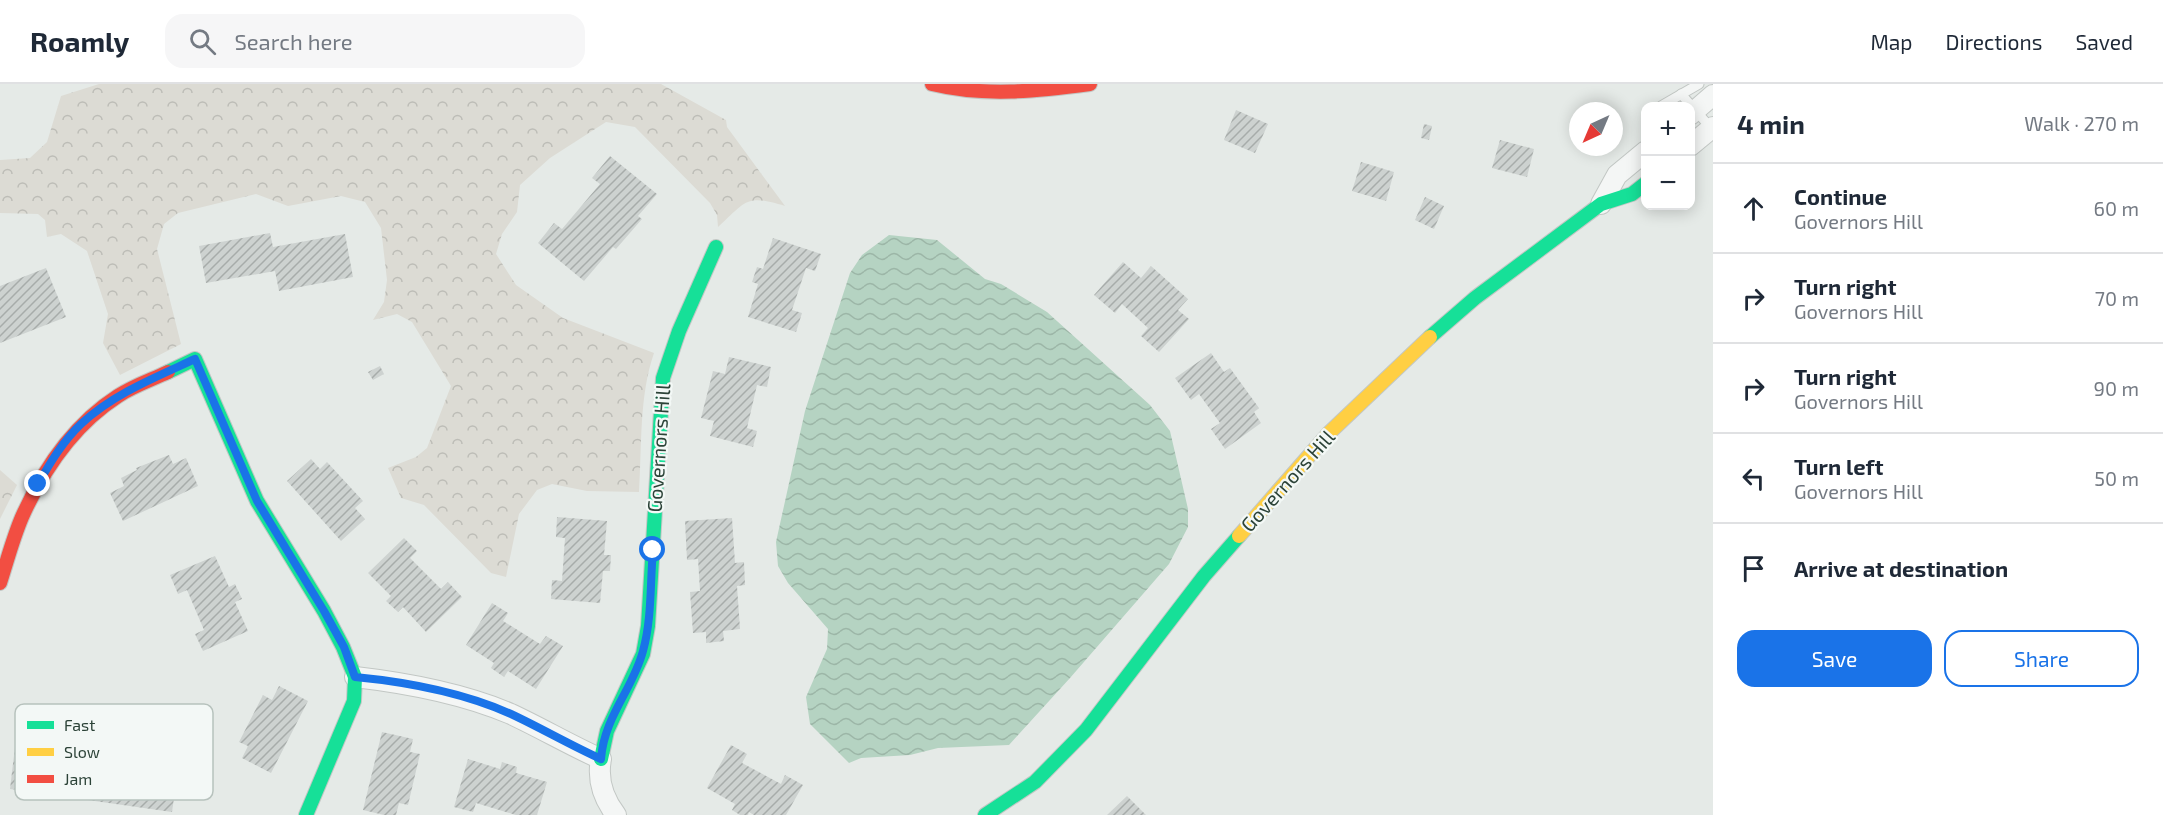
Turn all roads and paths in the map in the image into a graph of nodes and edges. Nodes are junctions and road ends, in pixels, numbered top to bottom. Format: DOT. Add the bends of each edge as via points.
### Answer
graph roads {
  1 [pos="932,84"];
  2 [pos="1090,84"];
  3 [pos="1699,84"];
  4 [pos="1681,94"];
  5 [pos="1713,95"];
  6 [pos="1668,102"];
  7 [pos="1686,102"];
  8 [pos="1695,111"];
  9 [pos="1695,115"];
  10 [pos="1712,128"];
  11 [pos="1695,142"];
  12 [pos="1641,155"];
  13 [pos="1641,187"];
  14 [pos="1601,204"];
  15 [pos="716,247"];
  16 [pos="0,584"];
  17 [pos="355,677"];
  18 [pos="601,759"];
  19 [pos="1013,798"];
  20 [pos="306,815"];
  21 [pos="616,815"];
  22 [pos="985,815"];
  23 [pos="999,815"];
  1 -- 2 [label="street" via="950,89 1007,92"];
  3 -- 4 [label="lane"];
  4 -- 6 [label="lane"];
  4 -- 7 [label="lane"];
  5 -- 8 [label="street"];
  9 -- 10 [label="lane"];
  10 -- 11 [label="street"];
  12 -- 14 [label="street, Governors Hill" via="1617,175"];
  13 -- 14 [label="street, Governors Hill"];
  14 -- 19 [label="street, Governors Hill" via="1475,298 1329,433 1204,576 1086,729 1035,782"];
  15 -- 18 [label="street, Governors Hill" via="663,378 648,626 643,653 611,717"];
  16 -- 17 [label="street" via="21,519 64,444 90,416 119,395 195,359 257,501 324,611"];
  17 -- 18 [label="street" via="417,686 466,699 510,714"];
  17 -- 20 [label="street" via="354,701"];
  18 -- 21 [label="street, Governors Hill" via="600,782 607,804"];
  19 -- 22 [label="street, Governors Hill"];
  19 -- 23 [label="street, Governors Hill"];
}
